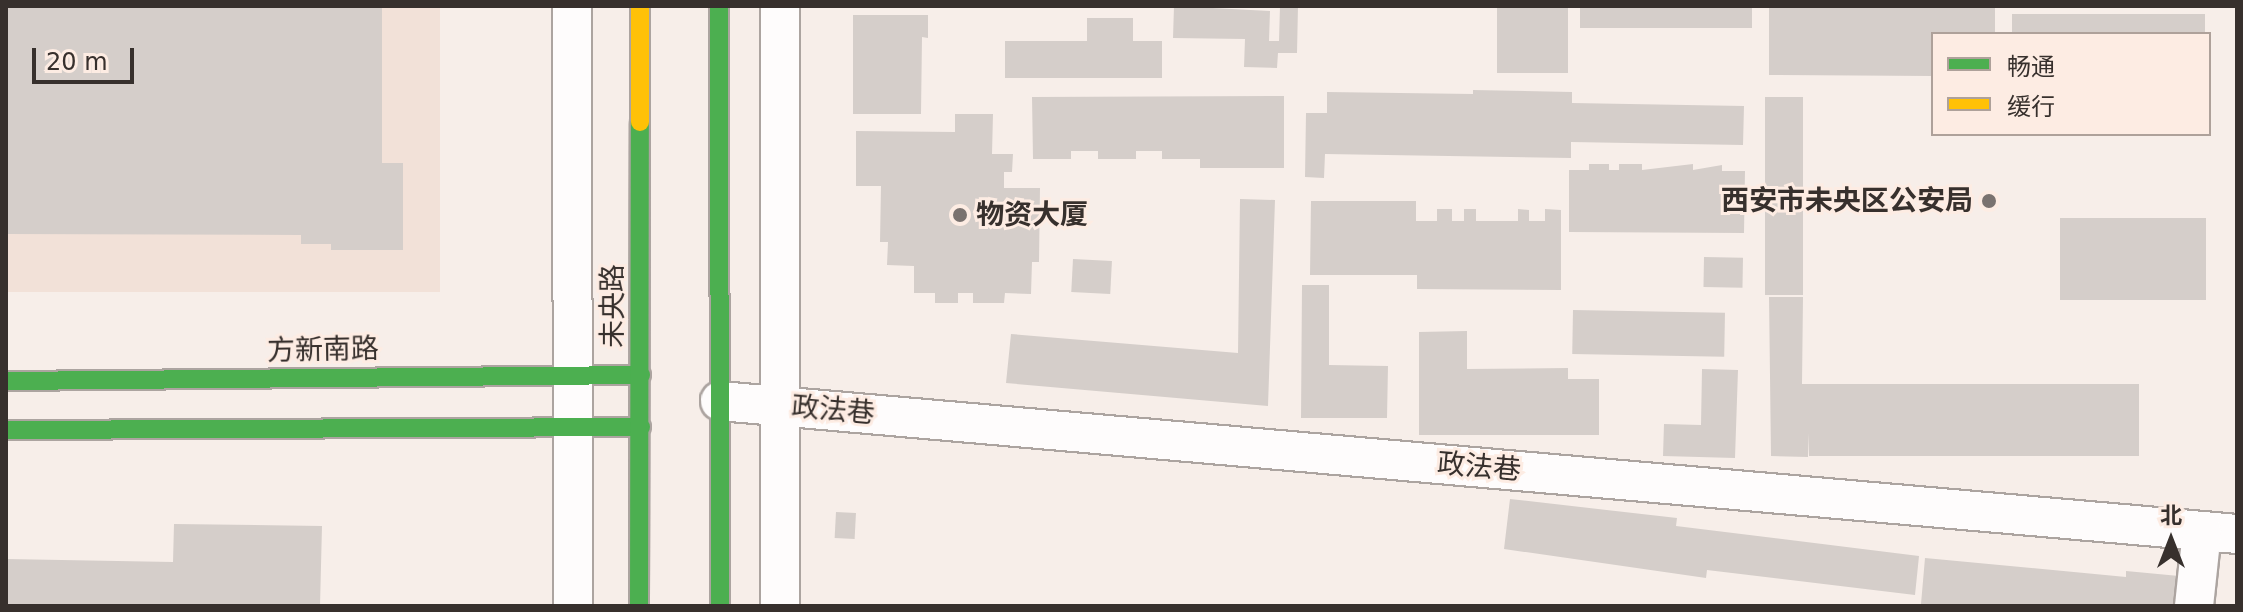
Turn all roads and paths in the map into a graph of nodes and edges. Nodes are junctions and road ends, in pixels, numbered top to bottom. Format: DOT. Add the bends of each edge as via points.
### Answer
graph roads {
  1 [pos="572,6"];
  2 [pos="640,6"];
  3 [pos="719,6"];
  4 [pos="780,6"];
  5 [pos="641,375"];
  6 [pos="574,376"];
  7 [pos="6,381"];
  8 [pos="720,401"];
  9 [pos="780,406"];
  10 [pos="574,427"];
  11 [pos="641,427"];
  12 [pos="6,430"];
  13 [pos="2220,532"];
  14 [pos="573,606"];
  15 [pos="639,606"];
  16 [pos="720,606"];
  17 [pos="780,606"];
  18 [pos="2194,606"];
  1 -- 6 [label="street"];
  2 -- 5 [label="main road, 未央路"];
  3 -- 8 [label="main road"];
  4 -- 9 [label="street"];
  5 -- 6 [label="main road, 方新南路"];
  5 -- 11 [label="main road, 未央路"];
  6 -- 7 [label="main road, 方新南路"];
  6 -- 10 [label="street"];
  8 -- 9 [label="street, 政法巷"];
  8 -- 16 [label="main road"];
  9 -- 13 [label="street, 政法巷"];
  9 -- 17 [label="street"];
  10 -- 11 [label="main road"];
  10 -- 12 [label="main road"];
  10 -- 14 [label="street"];
  11 -- 15 [label="main road, 未央路"];
  13 -- 18 [label="street"];
}
